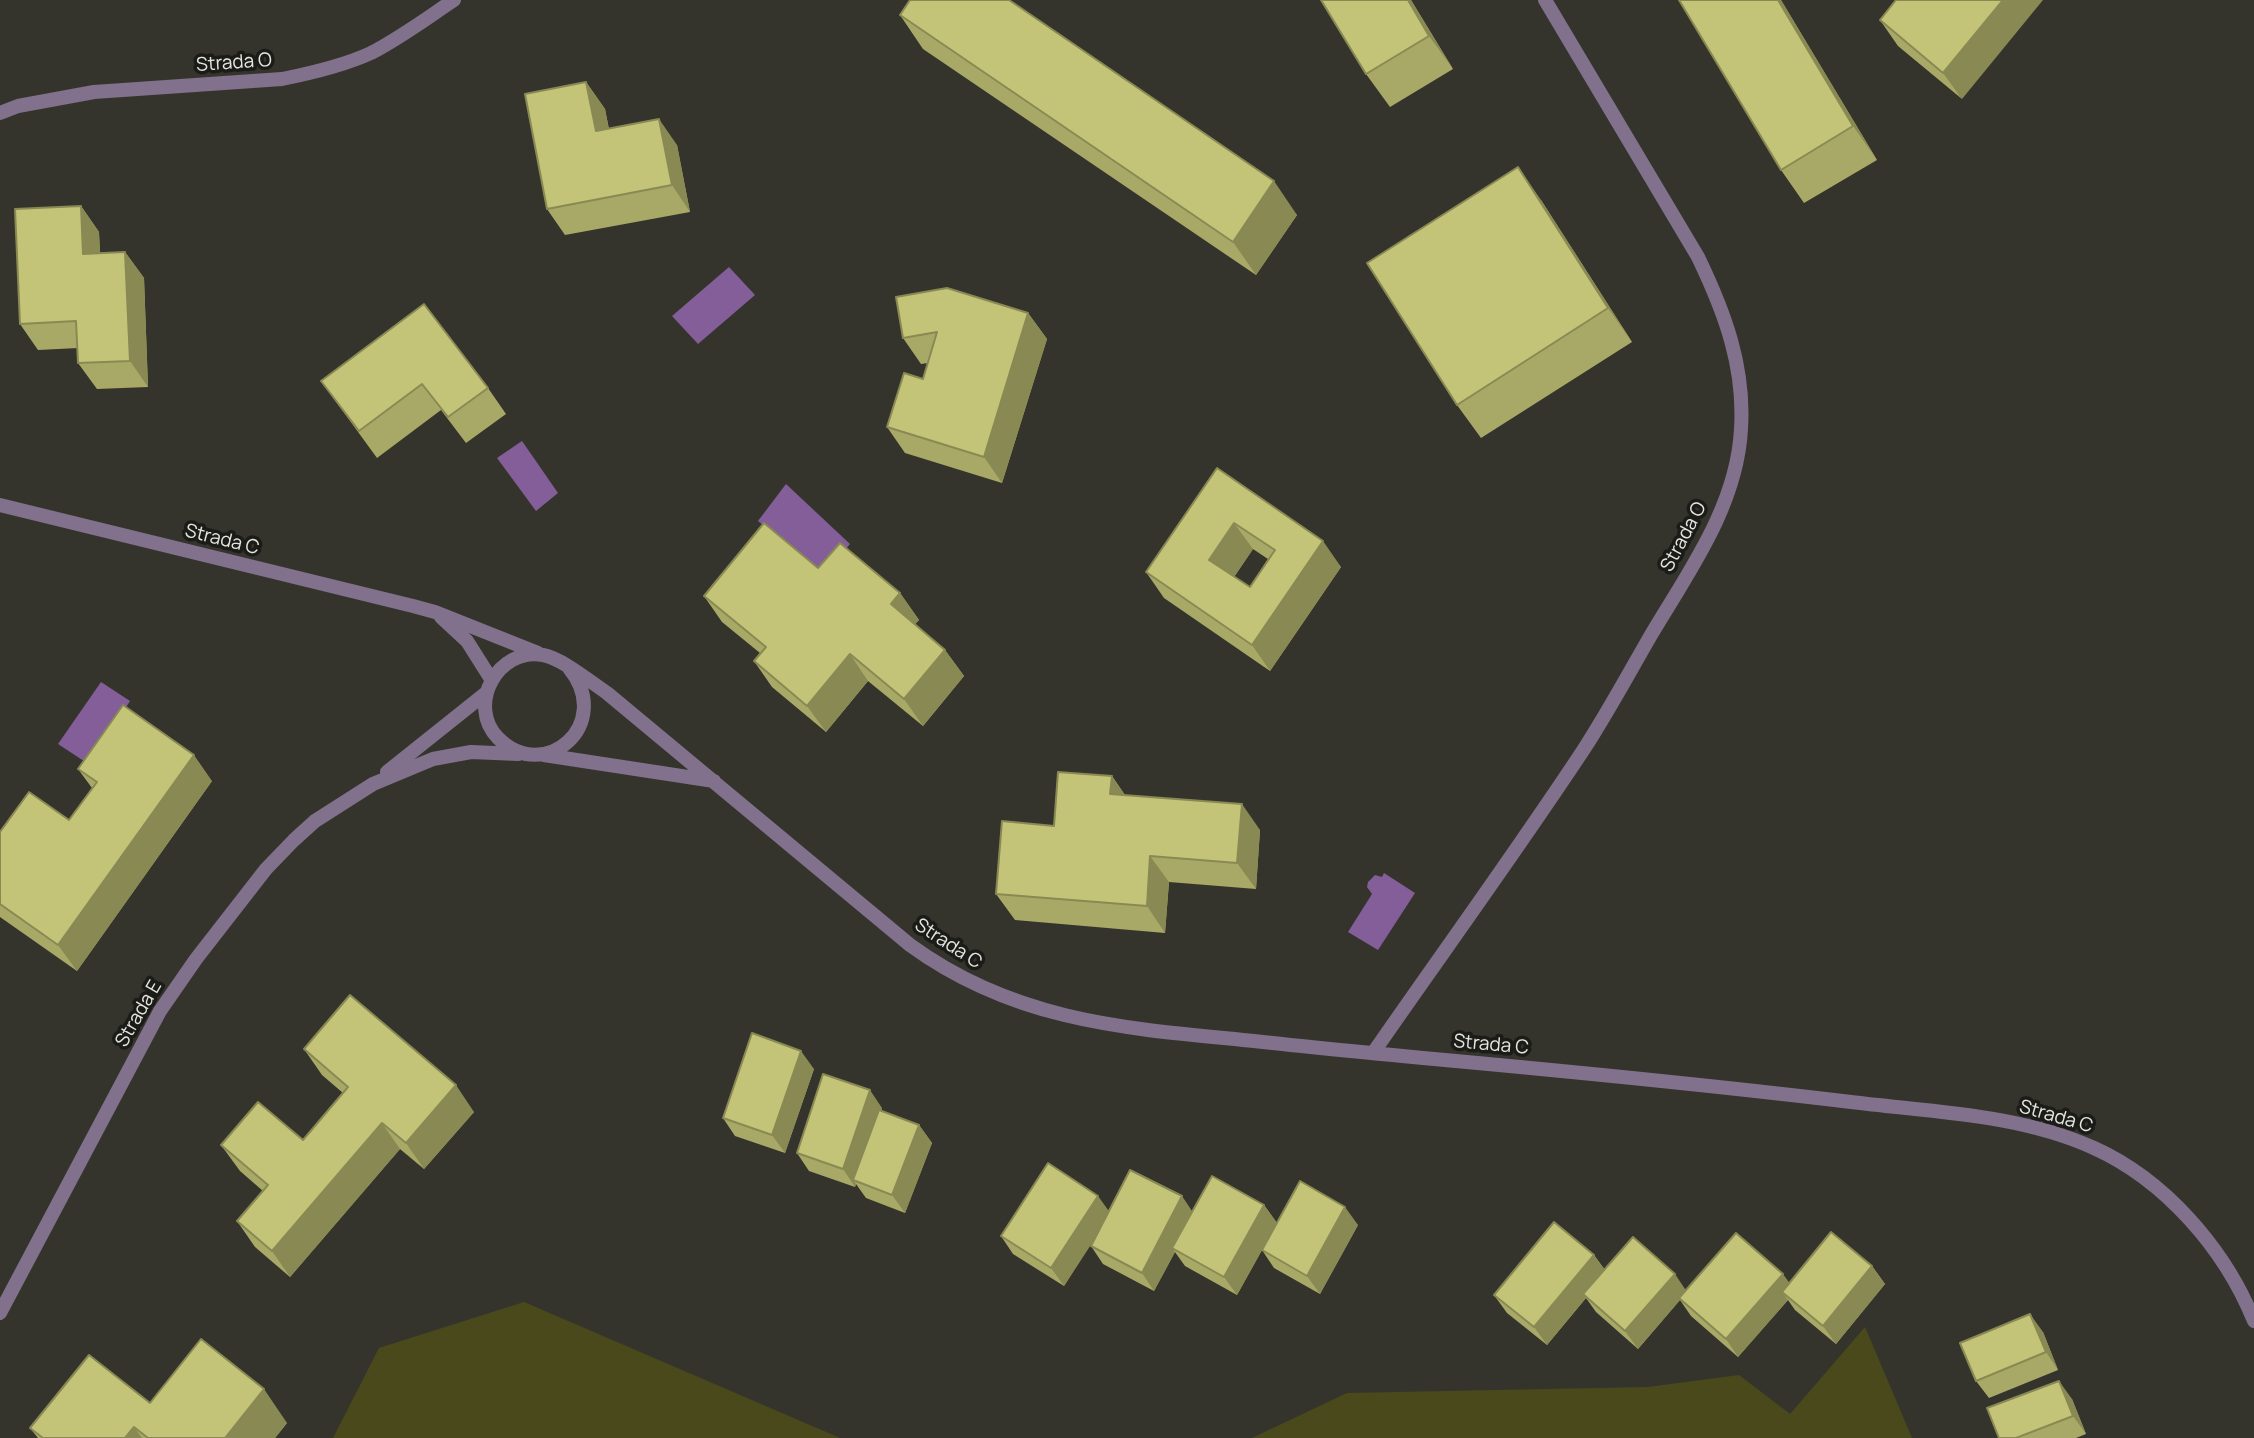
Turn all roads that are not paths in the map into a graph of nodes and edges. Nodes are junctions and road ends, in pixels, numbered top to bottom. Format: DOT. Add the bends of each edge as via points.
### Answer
graph roads {
  1 [pos="454,0"];
  2 [pos="1545,0"];
  3 [pos="0,113"];
  4 [pos="0,505"];
  5 [pos="435,612"];
  6 [pos="542,655"];
  7 [pos="569,668"];
  8 [pos="489,686"];
  9 [pos="534,755"];
  10 [pos="715,782"];
  11 [pos="373,784"];
  12 [pos="1373,1053"];
  13 [pos="0,1312"];
  14 [pos="2254,1321"];
  1 -- 3 [label="street, Strada O" via="372,52 306,74 94,92"];
  2 -- 12 [label="street, Strada O" via="1698,257 1717,297 1730,332 1742,398 1737,460 1717,523 1585,747"];
  4 -- 5 [label="street, Strada C"];
  5 -- 6 [label="street, Strada C"];
  5 -- 8 [label="street, Strada C" via="467,641"];
  6 -- 7 [label="street"];
  6 -- 8 [label="street" via="513,659 501,667"];
  7 -- 9 [label="street" via="584,694 581,725 558,749"];
  7 -- 10 [label="street, Strada C" via="607,693"];
  8 -- 9 [label="street" via="485,707 496,736 509,747"];
  8 -- 11 [label="street, Strada E"];
  9 -- 10 [label="street"];
  9 -- 11 [label="street, Strada E" via="471,752 433,759"];
  10 -- 12 [label="street, Strada C" via="910,945 944,969 992,993 1045,1011 1136,1030"];
  11 -- 13 [label="street, Strada E" via="334,807 293,840 195,959 160,1012"];
  12 -- 14 [label="street, Strada C" via="1678,1082 1987,1119 2050,1132 2097,1149 2171,1201 2239,1287"];
}
